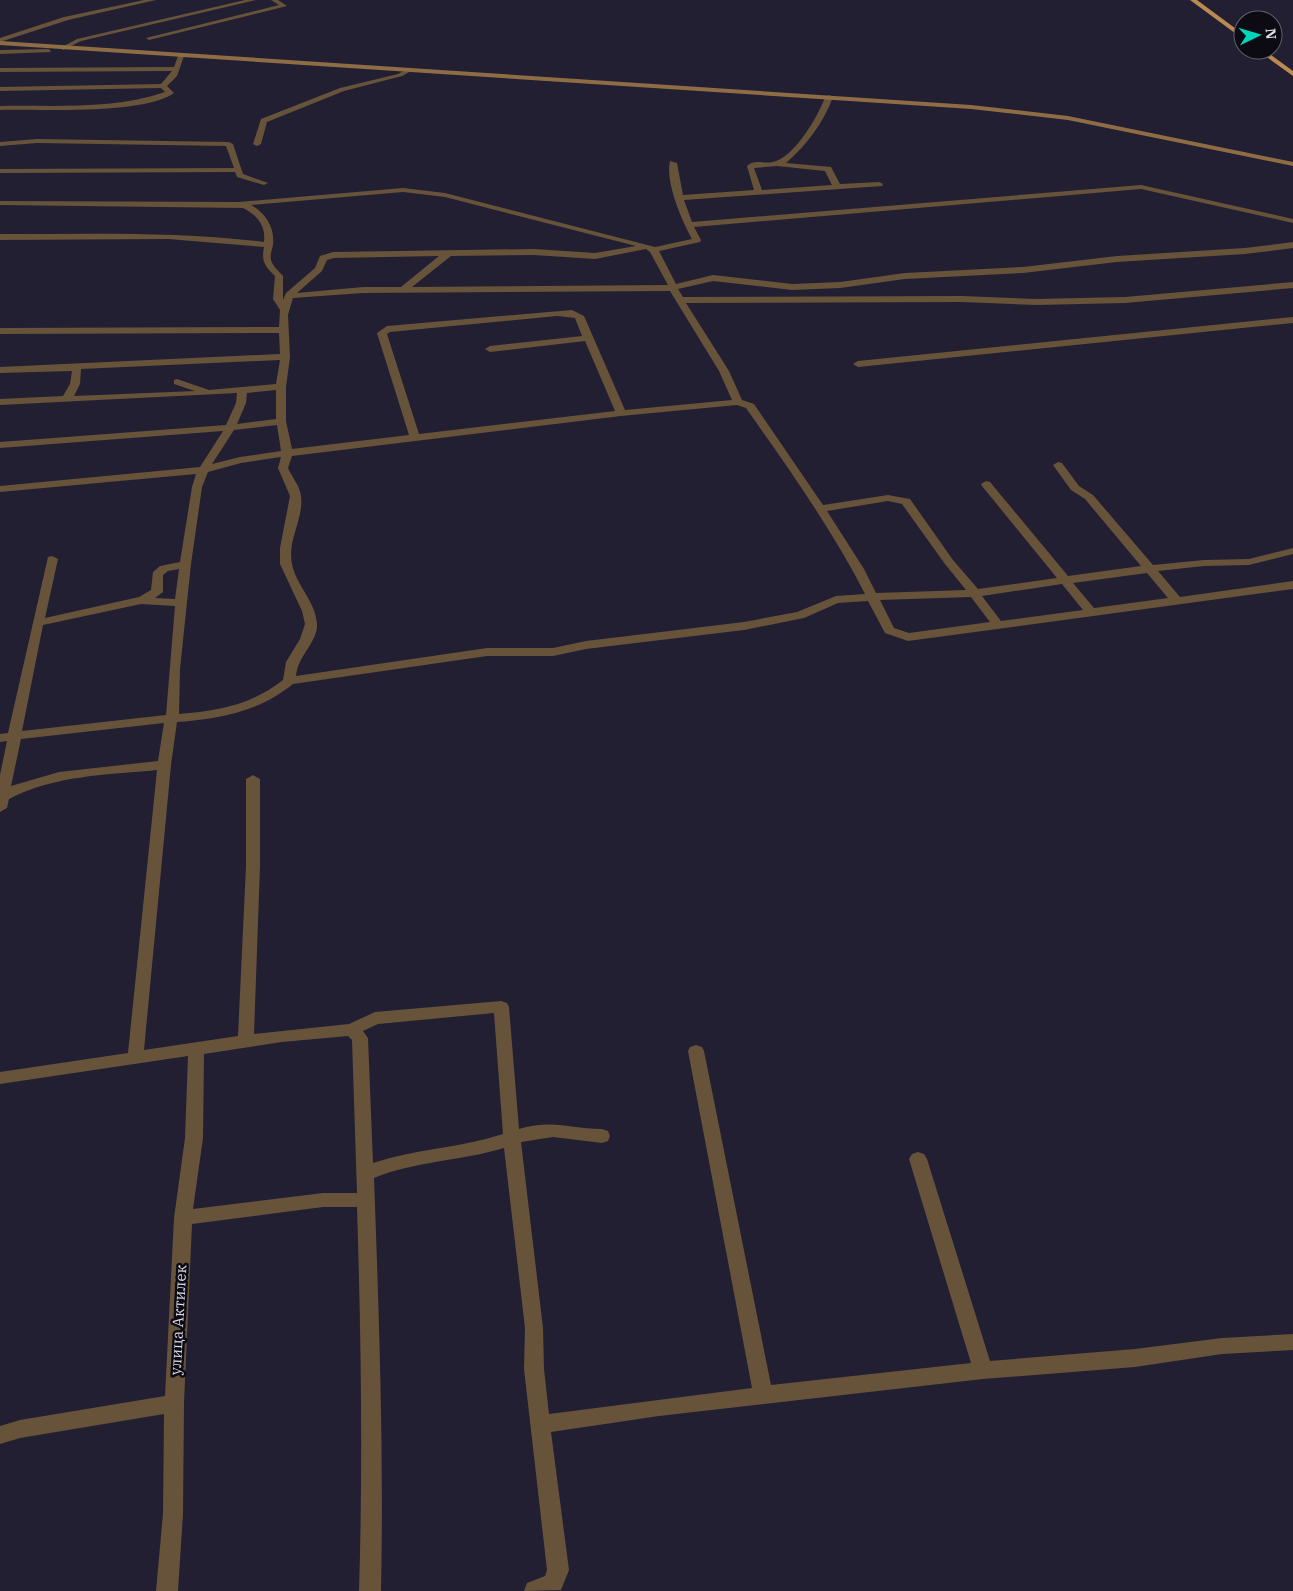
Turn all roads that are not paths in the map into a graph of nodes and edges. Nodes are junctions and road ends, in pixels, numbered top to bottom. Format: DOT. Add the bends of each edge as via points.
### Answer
graph roads {
  1 [pos="152,0"];
  2 [pos="253,0"];
  3 [pos="274,0"];
  4 [pos="1194,0"];
  5 [pos="1230,27"];
  6 [pos="1233,29"];
  7 [pos="149,38"];
  8 [pos="0,42"];
  9 [pos="63,48"];
  10 [pos="49,51"];
  11 [pos="0,52"];
  12 [pos="182,56"];
  13 [pos="1274,60"];
  14 [pos="176,68"];
  15 [pos="0,70"];
  16 [pos="409,70"];
  17 [pos="1293,74"];
  18 [pos="163,86"];
  19 [pos="0,89"];
  20 [pos="829,97"];
  21 [pos="0,108"];
  22 [pos="0,144"];
  23 [pos="257,144"];
  24 [pos="673,164"];
  25 [pos="777,164"];
  26 [pos="1293,164"];
  27 [pos="238,170"];
  28 [pos="0,171"];
  29 [pos="264,182"];
  30 [pos="879,184"];
  31 [pos="837,187"];
  32 [pos="759,192"];
  33 [pos="679,198"];
  34 [pos="0,203"];
  35 [pos="239,204"];
  36 [pos="1293,222"];
  37 [pos="688,225"];
  38 [pos="0,237"];
  39 [pos="269,245"];
  40 [pos="1293,245"];
  41 [pos="651,248"];
  42 [pos="450,252"];
  43 [pos="1293,285"];
  44 [pos="672,288"];
  45 [pos="404,289"];
  46 [pos="289,296"];
  47 [pos="681,300"];
  48 [pos="285,310"];
  49 [pos="1293,320"];
  50 [pos="284,330"];
  51 [pos="0,331"];
  52 [pos="588,338"];
  53 [pos="490,349"];
  54 [pos="285,357"];
  55 [pos="858,364"];
  56 [pos="76,366"];
  57 [pos="0,370"];
  58 [pos="177,382"];
  59 [pos="281,387"];
  60 [pos="242,391"];
  61 [pos="205,394"];
  62 [pos="102,399"];
  63 [pos="66,400"];
  64 [pos="0,402"];
  65 [pos="738,402"];
  66 [pos="98,412"];
  67 [pos="621,414"];
  68 [pos="281,421"];
  69 [pos="228,428"];
  70 [pos="415,439"];
  71 [pos="0,445"];
  72 [pos="286,454"];
  73 [pos="1058,465"];
  74 [pos="203,470"];
  75 [pos="986,484"];
  76 [pos="0,489"];
  77 [pos="820,509"];
  78 [pos="1293,551"];
  79 [pos="52,559"];
  80 [pos="185,564"];
  81 [pos="1147,568"];
  82 [pos="1066,581"];
  83 [pos="1293,586"];
  84 [pos="975,594"];
  85 [pos="870,597"];
  86 [pos="143,600"];
  87 [pos="1177,602"];
  88 [pos="181,603"];
  89 [pos="1092,613"];
  90 [pos="38,623"];
  91 [pos="999,626"];
  92 [pos="289,681"];
  93 [pos="171,720"];
  94 [pos="16,736"];
  95 [pos="0,738"];
  96 [pos="164,765"];
  97 [pos="254,779"];
  98 [pos="1,802"];
  99 [pos="352,1030"];
  100 [pos="246,1042"];
  101 [pos="196,1050"];
  102 [pos="696,1051"];
  103 [pos="135,1059"];
  104 [pos="0,1078"];
  105 [pos="602,1136"];
  106 [pos="512,1138"];
  107 [pos="918,1159"];
  108 [pos="364,1174"];
  109 [pos="365,1200"];
  110 [pos="183,1218"];
  111 [pos="1293,1342"];
  112 [pos="983,1370"];
  113 [pos="763,1396"];
  114 [pos="174,1403"];
  115 [pos="541,1424"];
  116 [pos="0,1435"];
  117 [pos="544,1587"];
  118 [pos="167,1591"];
  119 [pos="370,1591"];
  1 -- 8 [label="street" via="66,18"];
  2 -- 9 [label="street" via="79,40"];
  3 -- 7 [label="street" via="284,6"];
  4 -- 5 [label="highway"];
  5 -- 6 [label="highway"];
  8 -- 9 [label="main road"];
  9 -- 12 [label="main road"];
  10 -- 11 [label="street"];
  12 -- 14 [label="street"];
  12 -- 16 [label="main road"];
  13 -- 17 [label="highway"];
  14 -- 15 [label="street"];
  14 -- 18 [label="street" via="174,76"];
  16 -- 20 [label="main road"];
  16 -- 23 [label="street" via="342,89 264,121"];
  18 -- 19 [label="street"];
  18 -- 21 [label="street" via="170,94 133,104"];
  20 -- 25 [label="street" via="821,119"];
  20 -- 26 [label="main road" via="1068,118"];
  22 -- 27 [label="street" via="222,143 231,147"];
  24 -- 33 [label="street"];
  25 -- 31 [label="street" via="828,169"];
  25 -- 32 [label="street" via="753,165 750,168"];
  27 -- 28 [label="street"];
  27 -- 29 [label="street" via="246,178"];
  30 -- 31 [label="street"];
  31 -- 32 [label="street"];
  32 -- 33 [label="street"];
  33 -- 37 [label="street"];
  34 -- 35 [label="street"];
  35 -- 39 [label="street" via="262,215 268,227"];
  35 -- 41 [label="street" via="412,191 446,195"];
  36 -- 37 [label="street" via="1156,190 1133,188"];
  37 -- 41 [label="street" via="697,240"];
  38 -- 39 [label="street" via="138,236 233,240"];
  39 -- 48 [label="street" via="265,255 267,264 279,276 278,299"];
  40 -- 44 [label="street" via="1023,270 950,272 840,285 792,287 713,278"];
  41 -- 42 [label="street" via="595,256"];
  41 -- 44 [label="street"];
  42 -- 45 [label="street" via="430,264"];
  42 -- 46 [label="street" via="333,255 323,258 319,269"];
  43 -- 47 [label="street" via="1125,300"];
  44 -- 45 [label="street"];
  44 -- 47 [label="street"];
  45 -- 46 [label="street"];
  46 -- 48 [label="street"];
  47 -- 65 [label="street" via="731,379"];
  48 -- 50 [label="street"];
  49 -- 55 [label="street"];
  50 -- 51 [label="street"];
  50 -- 54 [label="street"];
  52 -- 53 [label="street"];
  52 -- 67 [label="street"];
  52 -- 70 [label="street" via="580,316 557,313 387,329 382,333 384,341"];
  54 -- 56 [label="street"];
  54 -- 59 [label="street"];
  56 -- 57 [label="street"];
  56 -- 63 [label="street" via="77,378"];
  58 -- 61 [label="street" via="203,389"];
  59 -- 60 [label="street"];
  59 -- 68 [label="street"];
  60 -- 61 [label="street"];
  60 -- 69 [label="street" via="241,403"];
  61 -- 62 [label="street"];
  62 -- 63 [label="street"];
  62 -- 66 [label="street"];
  63 -- 64 [label="street"];
  65 -- 67 [label="street"];
  65 -- 77 [label="street" via="750,406"];
  67 -- 70 [label="street"];
  68 -- 69 [label="street"];
  68 -- 72 [label="street"];
  69 -- 71 [label="street"];
  69 -- 74 [label="street"];
  70 -- 72 [label="street"];
  72 -- 74 [label="street" via="240,460"];
  72 -- 92 [label="street" via="283,468 296,500 285,562 292,585 309,614 311,626 291,664"];
  73 -- 81 [label="street"];
  74 -- 76 [label="street"];
  74 -- 80 [label="street" via="197,487"];
  75 -- 82 [label="street"];
  77 -- 84 [label="street" via="888,498 906,501"];
  77 -- 85 [label="street" via="858,570"];
  78 -- 81 [label="street" via="1249,562"];
  79 -- 90 [label="street"];
  80 -- 86 [label="street" via="164,568 157,574 157,592"];
  80 -- 88 [label="street"];
  81 -- 82 [label="street"];
  81 -- 87 [label="street"];
  82 -- 84 [label="street"];
  82 -- 89 [label="street"];
  83 -- 87 [label="street"];
  84 -- 85 [label="street"];
  84 -- 91 [label="street"];
  85 -- 91 [label="street" via="889,630 908,638"];
  85 -- 92 [label="street" via="836,600 800,615 744,626 553,652 487,652"];
  86 -- 88 [label="street"];
  86 -- 90 [label="street"];
  87 -- 89 [label="street"];
  88 -- 93 [label="street"];
  89 -- 91 [label="street"];
  90 -- 94 [label="street" via="15,724"];
  92 -- 93 [label="street" via="269,697 237,711"];
  93 -- 94 [label="street"];
  93 -- 96 [label="street"];
  94 -- 95 [label="street"];
  94 -- 98 [label="street"];
  96 -- 98 [label="street" via="40,780 14,789"];
  96 -- 103 [label="street"];
  97 -- 100 [label="street" via="254,866"];
  99 -- 100 [label="street"];
  99 -- 106 [label="street" via="375,1018 501,1007"];
  99 -- 108 [label="street" via="360,1038"];
  100 -- 101 [label="street"];
  101 -- 103 [label="street"];
  101 -- 110 [label="street, улица Актилек" via="194,1138"];
  102 -- 113 [label="street"];
  103 -- 104 [label="street"];
  105 -- 106 [label="street" via="590,1137 555,1130"];
  106 -- 108 [label="street" via="474,1149 381,1166"];
  106 -- 115 [label="street" via="534,1328 534,1369"];
  107 -- 112 [label="street"];
  108 -- 109 [label="street"];
  109 -- 110 [label="street" via="322,1200"];
  109 -- 119 [label="street" via="372,1374"];
  110 -- 114 [label="street, улица Актилек"];
  111 -- 112 [label="street"];
  112 -- 113 [label="street"];
  113 -- 115 [label="street"];
  114 -- 116 [label="street"];
  114 -- 118 [label="street, улица Актилек" via="173,1514"];
  115 -- 117 [label="street" via="558,1570"];
}
